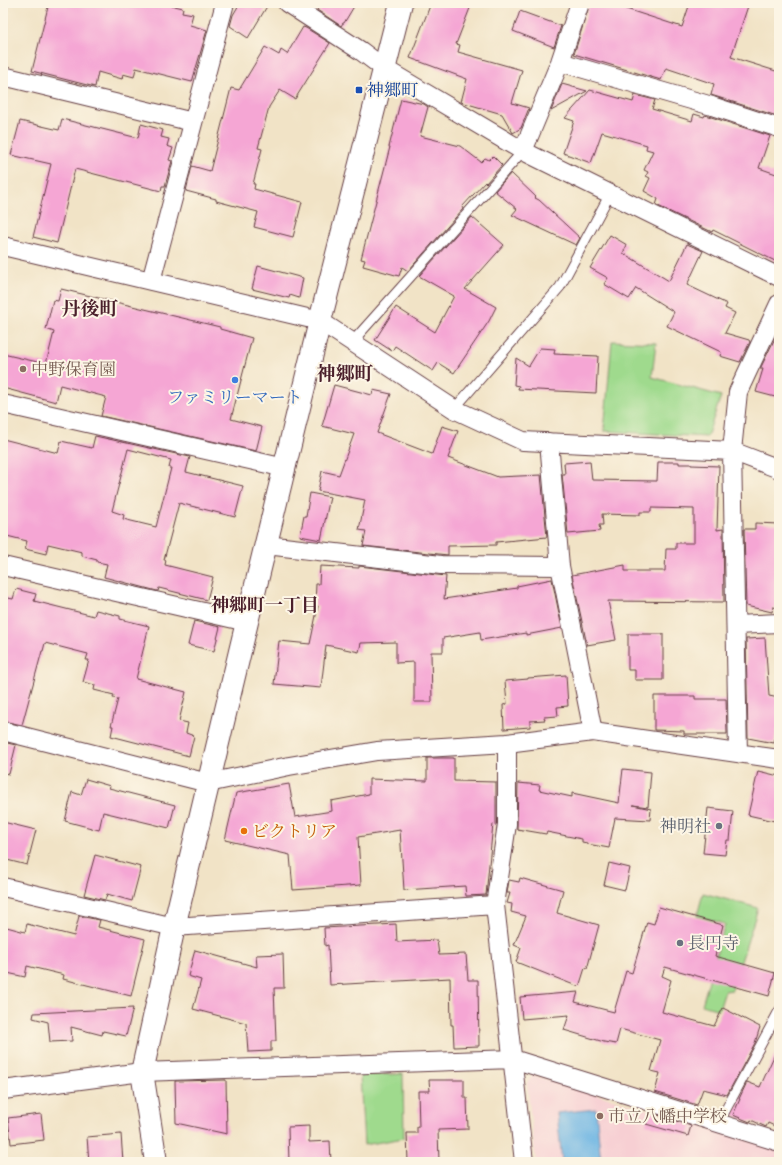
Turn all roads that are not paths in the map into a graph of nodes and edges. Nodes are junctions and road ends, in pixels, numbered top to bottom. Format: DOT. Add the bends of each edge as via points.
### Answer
graph roads {
  1 [pos="225,3"];
  2 [pos="287,3"];
  3 [pos="402,3"];
  4 [pos="580,3"];
  5 [pos="560,62"];
  6 [pos="385,69"];
  7 [pos="3,76"];
  8 [pos="193,122"];
  9 [pos="779,128"];
  10 [pos="523,151"];
  11 [pos="610,194"];
  12 [pos="3,246"];
  13 [pos="779,277"];
  14 [pos="151,281"];
  15 [pos="779,304"];
  16 [pos="320,321"];
  17 [pos="352,341"];
  18 [pos="3,404"];
  19 [pos="454,410"];
  20 [pos="549,442"];
  21 [pos="732,451"];
  22 [pos="285,468"];
  23 [pos="779,469"];
  24 [pos="266,545"];
  25 [pos="3,566"];
  26 [pos="560,566"];
  27 [pos="247,622"];
  28 [pos="779,623"];
  29 [pos="736,625"];
  30 [pos="3,731"];
  31 [pos="593,732"];
  32 [pos="508,743"];
  33 [pos="738,752"];
  34 [pos="779,759"];
  35 [pos="208,783"];
  36 [pos="3,887"];
  37 [pos="495,905"];
  38 [pos="174,927"];
  39 [pos="779,1011"];
  40 [pos="513,1059"];
  41 [pos="142,1072"];
  42 [pos="3,1090"];
  43 [pos="718,1124"];
  44 [pos="779,1142"];
  45 [pos="156,1162"];
  46 [pos="524,1162"];
  1 -- 8 [label="street"];
  2 -- 6 [label="street"];
  3 -- 6 [label="street"];
  4 -- 5 [label="street"];
  5 -- 9 [label="street"];
  5 -- 10 [label="street"];
  6 -- 10 [label="street"];
  6 -- 16 [label="street"];
  7 -- 8 [label="street"];
  8 -- 14 [label="street"];
  10 -- 11 [label="street"];
  10 -- 17 [label="lane"];
  11 -- 13 [label="street"];
  11 -- 19 [label="lane" via="560,287"];
  12 -- 14 [label="street"];
  14 -- 16 [label="street"];
  15 -- 21 [label="street" via="738,392"];
  16 -- 17 [label="street"];
  16 -- 22 [label="street"];
  17 -- 19 [label="street"];
  18 -- 22 [label="street"];
  19 -- 20 [label="street" via="523,441"];
  20 -- 21 [label="street"];
  20 -- 26 [label="street"];
  21 -- 23 [label="street"];
  21 -- 29 [label="street"];
  22 -- 24 [label="street"];
  24 -- 26 [label="street" via="441,565"];
  24 -- 27 [label="street"];
  25 -- 27 [label="street"];
  26 -- 31 [label="street"];
  27 -- 35 [label="street"];
  28 -- 29 [label="street"];
  29 -- 33 [label="street"];
  30 -- 35 [label="street"];
  31 -- 32 [label="street"];
  31 -- 33 [label="street"];
  32 -- 35 [label="street" via="377,751"];
  32 -- 37 [label="street" via="507,824"];
  33 -- 34 [label="street"];
  35 -- 38 [label="street"];
  36 -- 38 [label="street"];
  37 -- 38 [label="street"];
  37 -- 40 [label="street"];
  38 -- 41 [label="street"];
  39 -- 43 [label="lane"];
  40 -- 41 [label="street"];
  40 -- 43 [label="street"];
  40 -- 46 [label="street"];
  41 -- 42 [label="street"];
  41 -- 45 [label="street"];
  43 -- 44 [label="street"];
}
